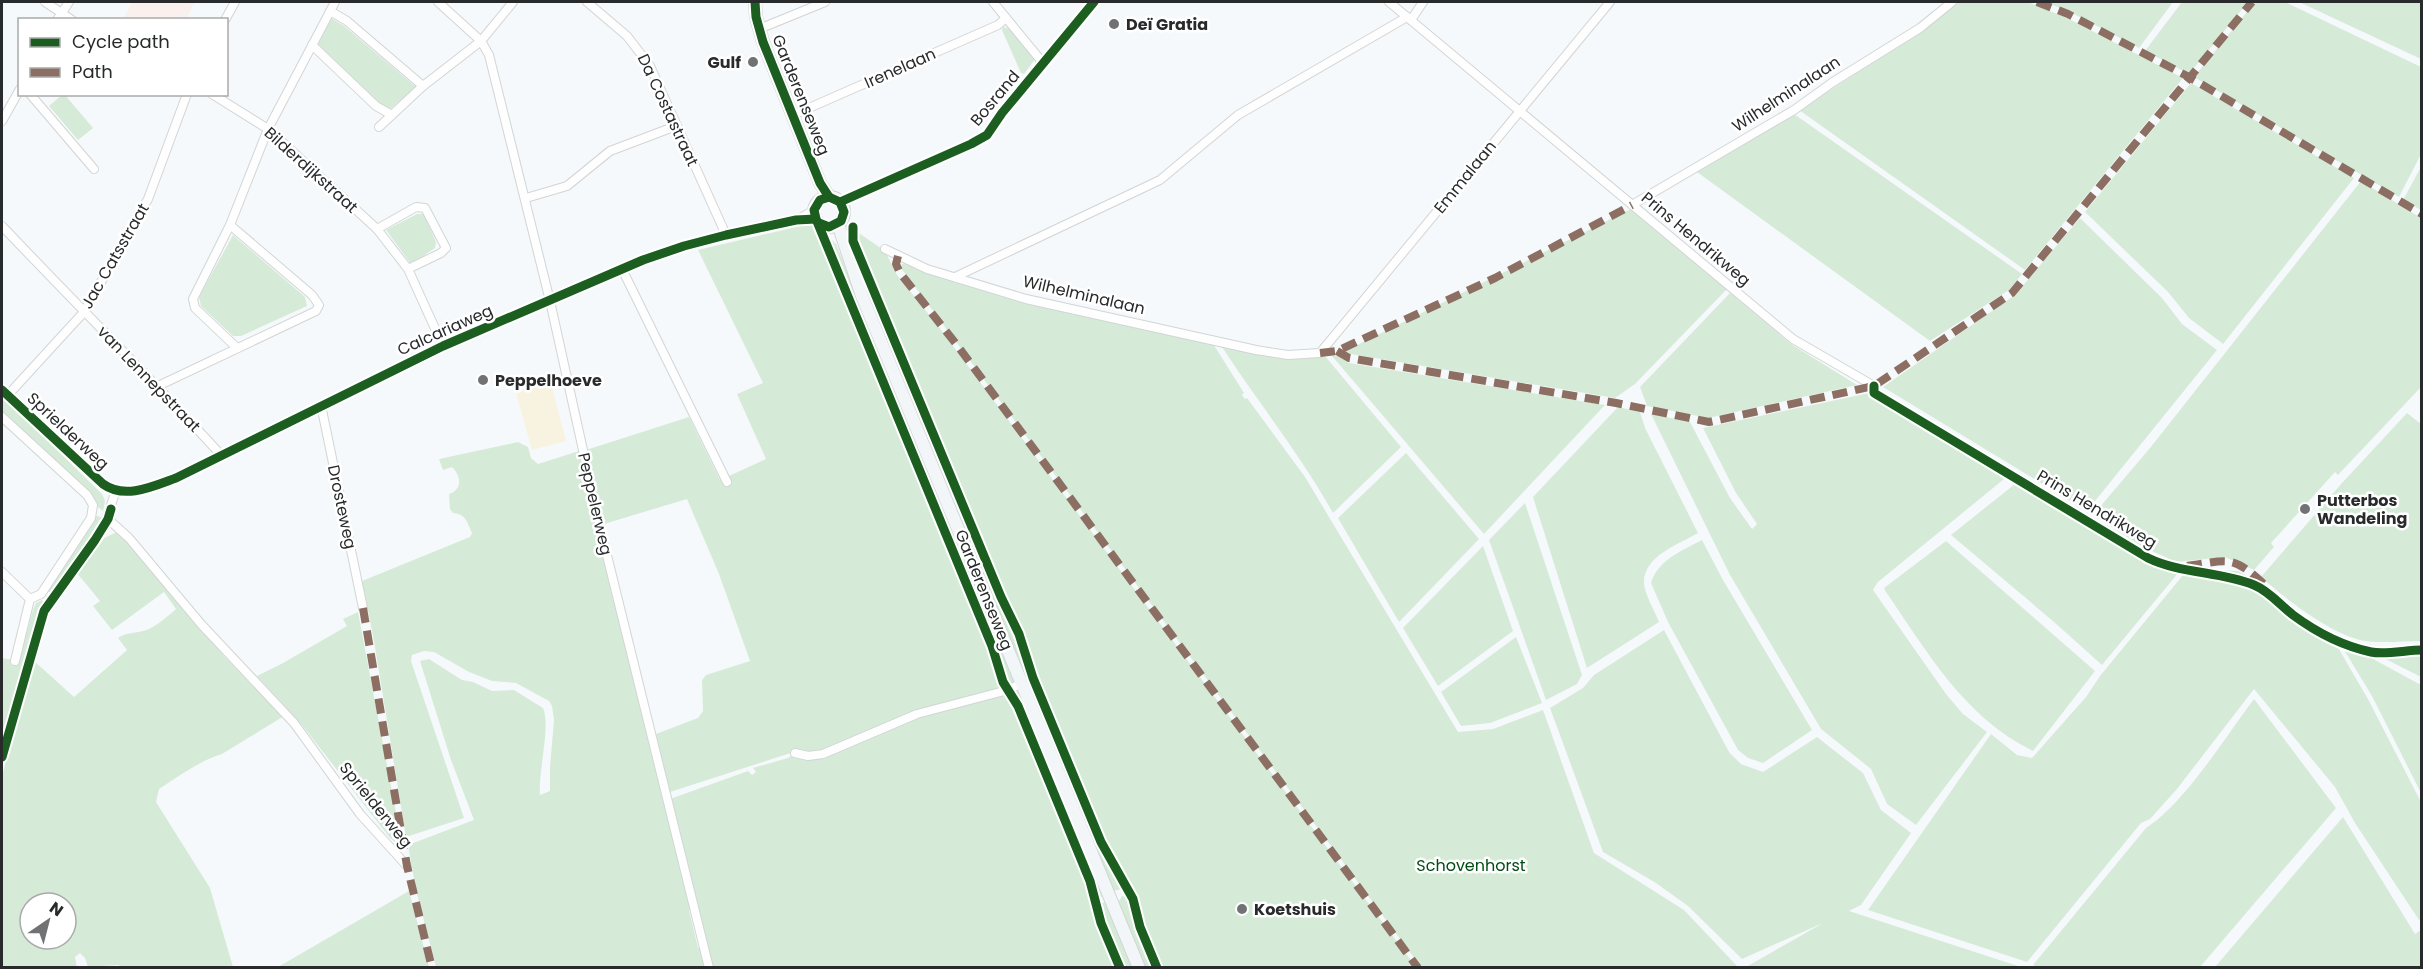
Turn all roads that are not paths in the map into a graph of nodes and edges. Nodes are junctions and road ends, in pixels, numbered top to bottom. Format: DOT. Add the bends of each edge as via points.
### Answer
graph roads {
  1 [pos="45,2"];
  2 [pos="69,2"];
  3 [pos="235,2"];
  4 [pos="335,2"];
  5 [pos="438,2"];
  6 [pos="513,2"];
  7 [pos="587,2"];
  8 [pos="748,2"];
  9 [pos="755,2"];
  10 [pos="825,2"];
  11 [pos="993,2"];
  12 [pos="1094,2"];
  13 [pos="1389,2"];
  14 [pos="1423,2"];
  15 [pos="1610,2"];
  16 [pos="1952,2"];
  17 [pos="330,11"];
  18 [pos="59,16"];
  19 [pos="226,18"];
  20 [pos="1006,18"];
  21 [pos="1409,18"];
  22 [pos="757,23"];
  23 [pos="481,41"];
  24 [pos="312,45"];
  25 [pos="1043,63"];
  26 [pos="423,86"];
  27 [pos="18,92"];
  28 [pos="32,96"];
  29 [pos="186,96"];
  30 [pos="215,96"];
  31 [pos="4,111"];
  32 [pos="1519,111"];
  33 [pos="390,114"];
  34 [pos="793,115"];
  35 [pos="2,121"];
  36 [pos="676,126"];
  37 [pos="379,127"];
  38 [pos="268,129"];
  39 [pos="94,169"];
  40 [pos="526,198"];
  41 [pos="834,201"];
  42 [pos="1632,205"];
  43 [pos="815,215"];
  44 [pos="230,225"];
  45 [pos="835,225"];
  46 [pos="2,226"];
  47 [pos="376,229"];
  48 [pos="726,235"];
  49 [pos="885,249"];
  50 [pos="408,269"];
  51 [pos="622,269"];
  52 [pos="955,278"];
  53 [pos="550,301"];
  54 [pos="84,312"];
  55 [pos="443,346"];
  56 [pos="236,347"];
  57 [pos="1320,353"];
  58 [pos="158,386"];
  59 [pos="1874,386"];
  60 [pos="4,393"];
  61 [pos="321,405"];
  62 [pos="2,417"];
  63 [pos="221,455"];
  64 [pos="727,482"];
  65 [pos="116,490"];
  66 [pos="108,519"];
  67 [pos="2,572"];
  68 [pos="41,594"];
  69 [pos="30,599"];
  70 [pos="51,601"];
  71 [pos="363,608"];
  72 [pos="15,661"];
  73 [pos="1022,683"];
  74 [pos="795,753"];
  75 [pos="2,757"];
  76 [pos="407,866"];
  77 [pos="709,968"];
  78 [pos="1139,968"];
  1 -- 18 [label="street"];
  2 -- 18 [label="street"];
  3 -- 19 [label="street"];
  4 -- 17 [label="street"];
  5 -- 23 [label="street"];
  6 -- 23 [label="street"];
  7 -- 36 [label="street, Da Costastraat" via="640,49"];
  8 -- 22 [label="main road, Garderenseweg"];
  9 -- 22 [label="main road, Garderenseweg"];
  10 -- 22 [label="street"];
  11 -- 20 [label="street"];
  12 -- 25 [label="street, Bosrand"];
  13 -- 21 [label="street, Prins Hendrikweg"];
  14 -- 21 [label="street"];
  15 -- 32 [label="street, Emmalaan"];
  16 -- 42 [label="street, Wilhelminalaan" via="1920,28 1794,110"];
  17 -- 24 [label="street"];
  17 -- 26 [label="street"];
  20 -- 25 [label="street"];
  20 -- 34 [label="street, Irenelaan" via="998,25"];
  21 -- 32 [label="street, Prins Hendrikweg"];
  21 -- 52 [label="street" via="1238,115 1160,180"];
  22 -- 34 [label="main road, Garderenseweg"];
  23 -- 26 [label="street"];
  23 -- 40 [label="street, Peppelerweg" via="489,55"];
  24 -- 33 [label="street" via="376,106"];
  24 -- 38 [label="street"];
  25 -- 41 [label="street, Bosrand" via="987,135 858,194"];
  26 -- 33 [label="street"];
  27 -- 31 [label="street"];
  28 -- 39 [label="street"];
  29 -- 54 [label="street, Jac Catsstraat" via="148,199"];
  30 -- 38 [label="street, Bilderdijkstraat"];
  31 -- 35 [label="street"];
  32 -- 42 [label="street, Prins Hendrikweg"];
  32 -- 57 [label="street, Emmalaan"];
  33 -- 37 [label="street"];
  34 -- 41 [label="main road, Garderenseweg" via="820,183"];
  36 -- 40 [label="street" via="610,151 567,186"];
  36 -- 48 [label="street, Da Costastraat"];
  38 -- 44 [label="street"];
  38 -- 47 [label="street, Bilderdijkstraat"];
  40 -- 53 [label="street, Peppelerweg"];
  41 -- 43 [label="main road"];
  41 -- 45 [label="main road" via="844,215"];
  42 -- 59 [label="street, Prins Hendrikweg" via="1793,339"];
  43 -- 45 [label="main road" via="822,225"];
  43 -- 48 [label="street, Calcariaweg"];
  44 -- 56 [label="street" via="193,299 195,308"];
  44 -- 56 [label="street" via="319,305 316,311"];
  45 -- 73 [label="main road, Garderenseweg"];
  46 -- 54 [label="street, van Lennepstraat"];
  47 -- 50 [label="street, Bilderdijkstraat"];
  47 -- 50 [label="street" via="416,207 426,208 446,248"];
  48 -- 51 [label="street, Calcariaweg"];
  49 -- 52 [label="street, Wilhelminalaan"];
  50 -- 55 [label="street, Bilderdijkstraat"];
  51 -- 53 [label="street, Calcariaweg"];
  51 -- 64 [label="street"];
  52 -- 57 [label="street, Wilhelminalaan" via="1026,299 1256,350 1288,355"];
  53 -- 55 [label="street, Calcariaweg"];
  53 -- 77 [label="street, Peppelerweg" via="603,539"];
  54 -- 58 [label="street, van Lennepstraat"];
  54 -- 60 [label="street, Jac Catsstraat"];
  55 -- 61 [label="street, Calcariaweg"];
  56 -- 58 [label="street"];
  58 -- 63 [label="street, van Lennepstraat"];
  60 -- 65 [label="street, Sprielderweg" via="99,481"];
  61 -- 63 [label="street, Calcariaweg"];
  61 -- 71 [label="street, Drosteweg"];
  62 -- 68 [label="street" via="87,495 93,505 91,518"];
  63 -- 65 [label="street, Calcariaweg" via="157,485"];
  65 -- 66 [label="street"];
  66 -- 70 [label="street"];
  66 -- 76 [label="street, Sprielderweg" via="294,723 360,814"];
  67 -- 69 [label="street"];
  68 -- 69 [label="street"];
  68 -- 70 [label="street"];
  69 -- 72 [label="street"];
  70 -- 75 [label="street" via="40,622"];
  73 -- 74 [label="street" via="917,714 823,754"];
  73 -- 78 [label="main road, Garderenseweg"];
}
